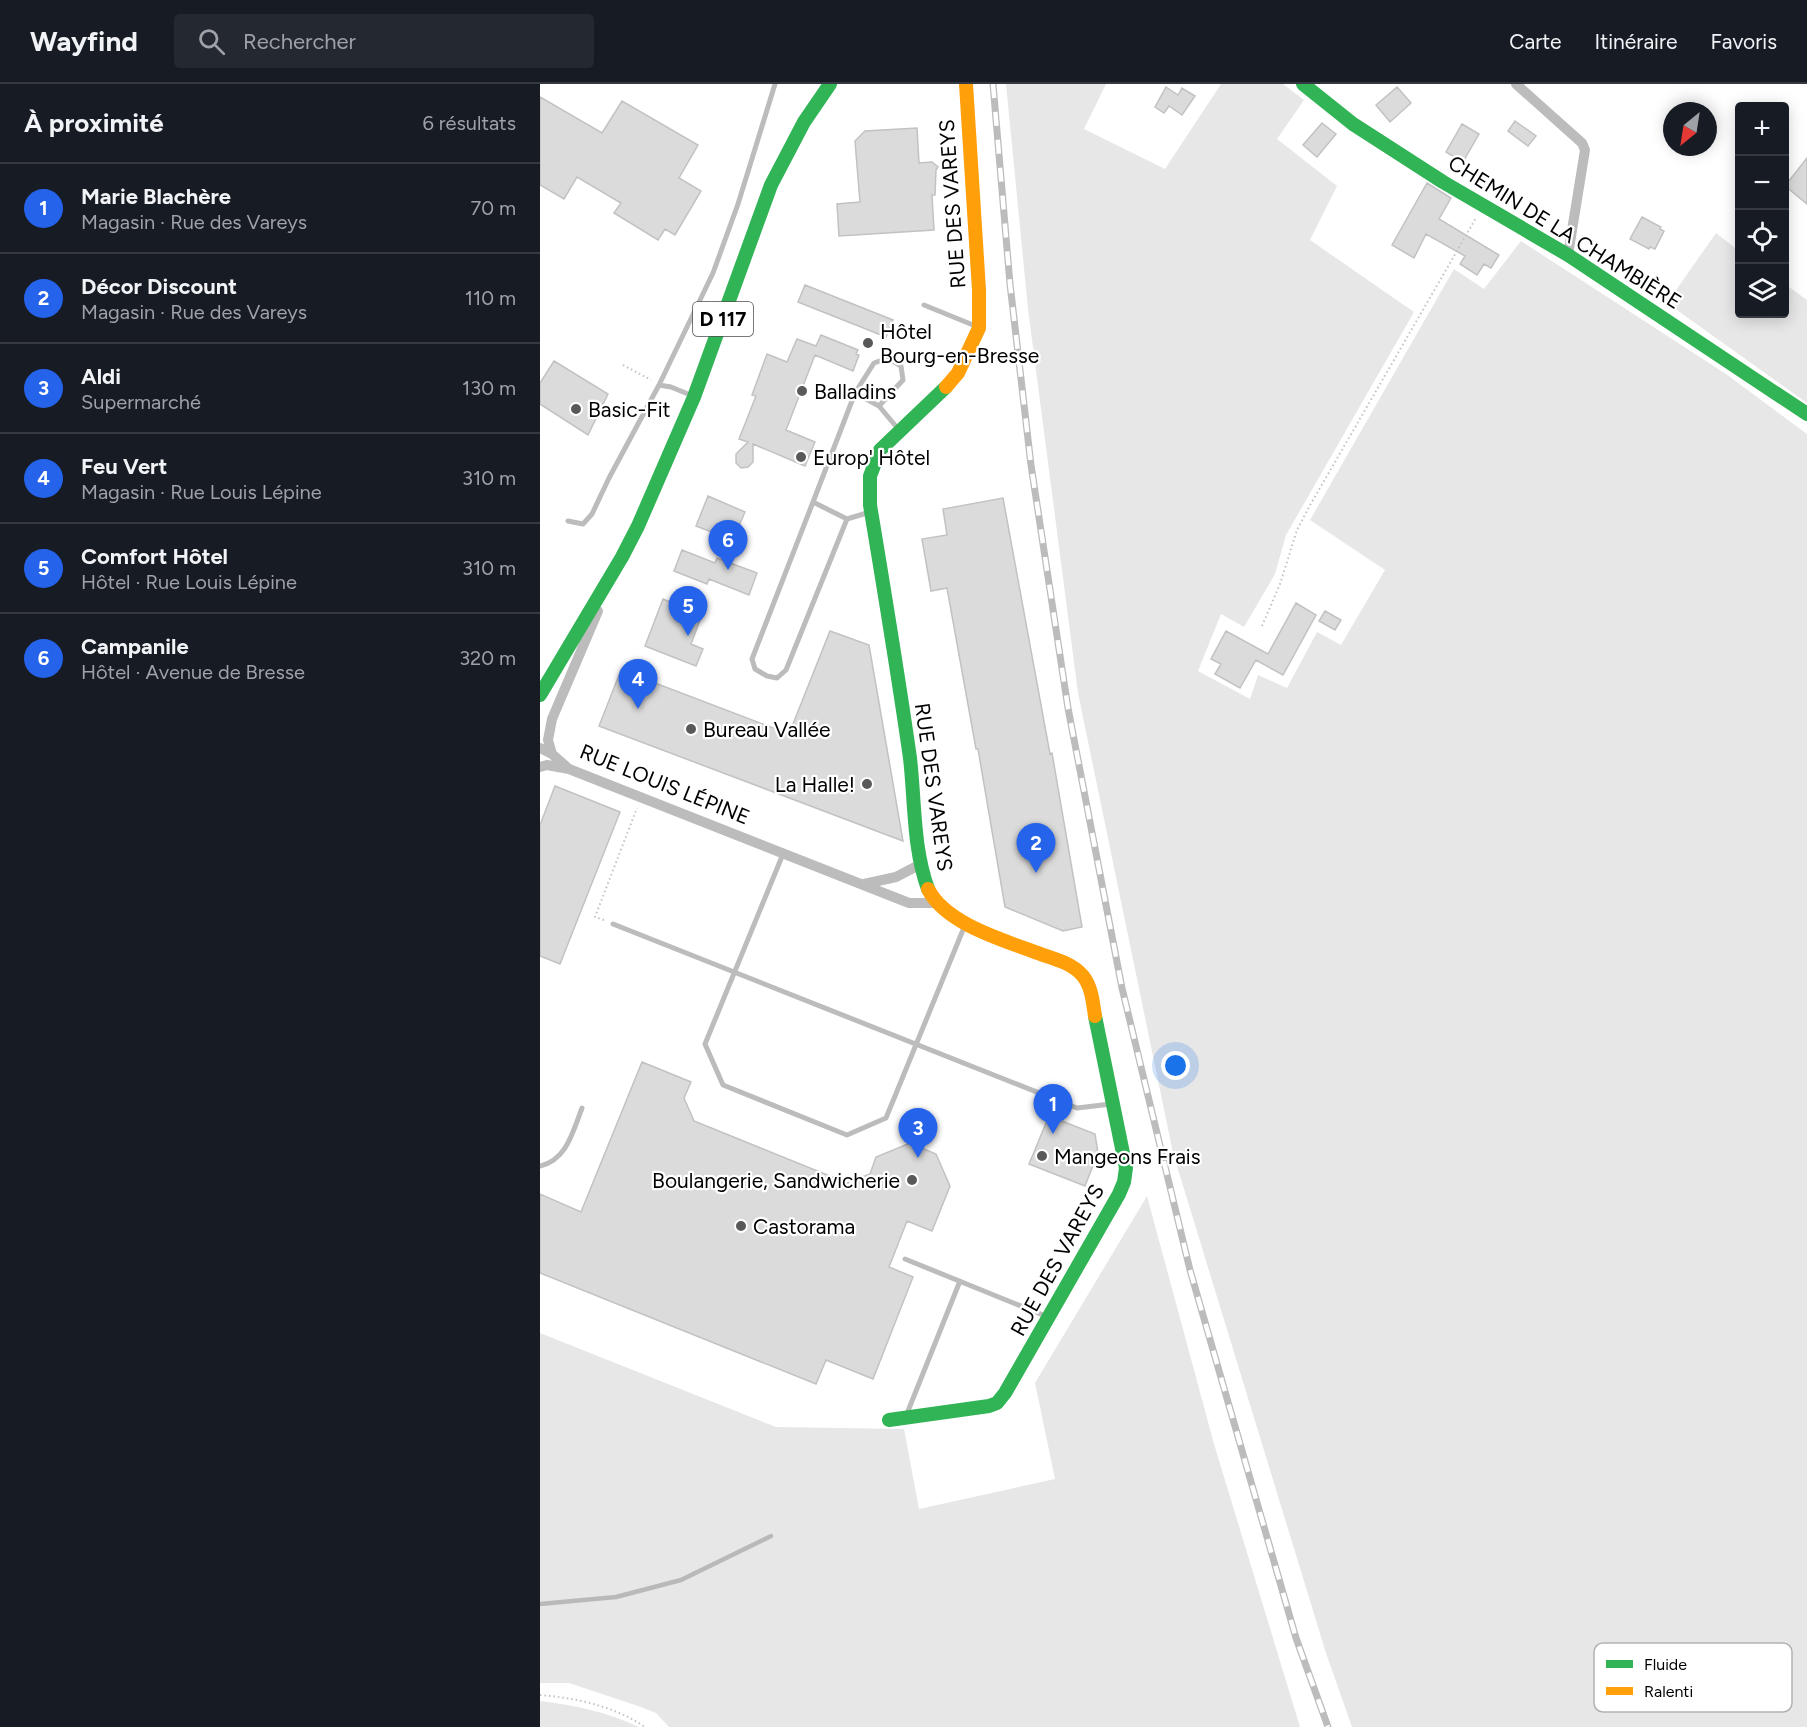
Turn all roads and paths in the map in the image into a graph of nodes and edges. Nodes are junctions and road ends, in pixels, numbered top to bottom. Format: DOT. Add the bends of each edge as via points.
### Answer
graph roads {
  1 [pos="775,84"];
  2 [pos="830,84"];
  3 [pos="966,84"];
  4 [pos="1303,84"];
  5 [pos="1516,84"];
  6 [pos="1484,205"];
  7 [pos="1568,255"];
  8 [pos="924,305"];
  9 [pos="979,328"];
  10 [pos="623,365"];
  11 [pos="658,385"];
  12 [pos="855,393"];
  13 [pos="694,397"];
  14 [pos="879,406"];
  15 [pos="1807,414"];
  16 [pos="900,431"];
  17 [pos="813,502"];
  18 [pos="871,512"];
  19 [pos="847,519"];
  20 [pos="568,521"];
  21 [pos="622,557"];
  22 [pos="1262,626"];
  23 [pos="540,695"];
  24 [pos="540,748"];
  25 [pos="552,754"];
  26 [pos="540,767"];
  27 [pos="570,769"];
  28 [pos="641,797"];
  29 [pos="783,852"];
  30 [pos="921,864"];
  31 [pos="863,884"];
  32 [pos="936,903"];
  33 [pos="965,923"];
  34 [pos="613,924"];
  35 [pos="734,972"];
  36 [pos="916,1044"];
  37 [pos="1113,1104"];
  38 [pos="582,1108"];
  39 [pos="540,1166"];
  40 [pos="905,1259"];
  41 [pos="960,1281"];
  42 [pos="1049,1317"];
  43 [pos="906,1417"];
  44 [pos="889,1420"];
  45 [pos="540,1695"];
  46 [pos="645,1727"];
  1 -- 11 [label="lane" via="713,273"];
  2 -- 13 [label="street, D 117" via="798,131 771,185"];
  3 -- 9 [label="street, RUE DES VAREYS"];
  4 -- 6 [label="street, CHEMIN DE LA CHAMBIÈRE" via="1353,124"];
  5 -- 7 [label="street" via="1585,150"];
  6 -- 7 [label="street, CHEMIN DE LA CHAMBIÈRE"];
  6 -- 22 [label="path" via="1296,530"];
  7 -- 15 [label="street, CHEMIN DE LA CHAMBIÈRE"];
  8 -- 9 [label="lane"];
  9 -- 16 [label="street, RUE DES VAREYS" via="958,373"];
  10 -- 11 [label="path"];
  11 -- 13 [label="lane"];
  11 -- 20 [label="lane" via="592,514 583,524"];
  12 -- 14 [label="lane"];
  12 -- 14 [label="lane" via="874,363 888,358 901,366 903,380"];
  12 -- 17 [label="lane"];
  13 -- 21 [label="street, D 117"];
  14 -- 16 [label="lane"];
  16 -- 18 [label="street, RUE DES VAREYS" via="880,450 874,462 870,476"];
  17 -- 19 [label="lane"];
  17 -- 19 [label="lane" via="752,659 755,669 766,676 777,678 786,670"];
  18 -- 19 [label="lane"];
  18 -- 30 [label="street, RUE DES VAREYS" via="913,784"];
  21 -- 23 [label="street, D 117"];
  21 -- 25 [label="street, RUE LOUIS LÉPINE" via="552,719 548,740"];
  24 -- 25 [label="street"];
  25 -- 27 [label="street, RUE LOUIS LÉPINE"];
  26 -- 27 [label="street"];
  27 -- 28 [label="street, RUE LOUIS LÉPINE"];
  28 -- 29 [label="street, RUE LOUIS LÉPINE"];
  28 -- 34 [label="path" via="595,916"];
  29 -- 31 [label="street, RUE LOUIS LÉPINE"];
  29 -- 35 [label="lane"];
  30 -- 31 [label="street" via="896,877"];
  30 -- 32 [label="street, RUE DES VAREYS"];
  31 -- 32 [label="street, RUE LOUIS LÉPINE" via="909,903"];
  32 -- 33 [label="street, RUE DES VAREYS"];
  33 -- 36 [label="lane"];
  33 -- 37 [label="street, RUE DES VAREYS" via="1071,965 1084,977"];
  34 -- 35 [label="lane"];
  35 -- 36 [label="lane"];
  35 -- 36 [label="lane" via="705,1044 723,1085 847,1135 886,1118"];
  36 -- 37 [label="lane" via="1077,1108"];
  37 -- 42 [label="street, RUE DES VAREYS" via="1126,1167 1124,1182"];
  38 -- 39 [label="lane" via="563,1153"];
  40 -- 41 [label="lane"];
  41 -- 42 [label="lane"];
  41 -- 43 [label="lane"];
  42 -- 43 [label="street, RUE DES VAREYS" via="998,1403"];
  43 -- 44 [label="street, RUE DES VAREYS"];
  45 -- 46 [label="path" via="597,1705 629,1716"];
}
